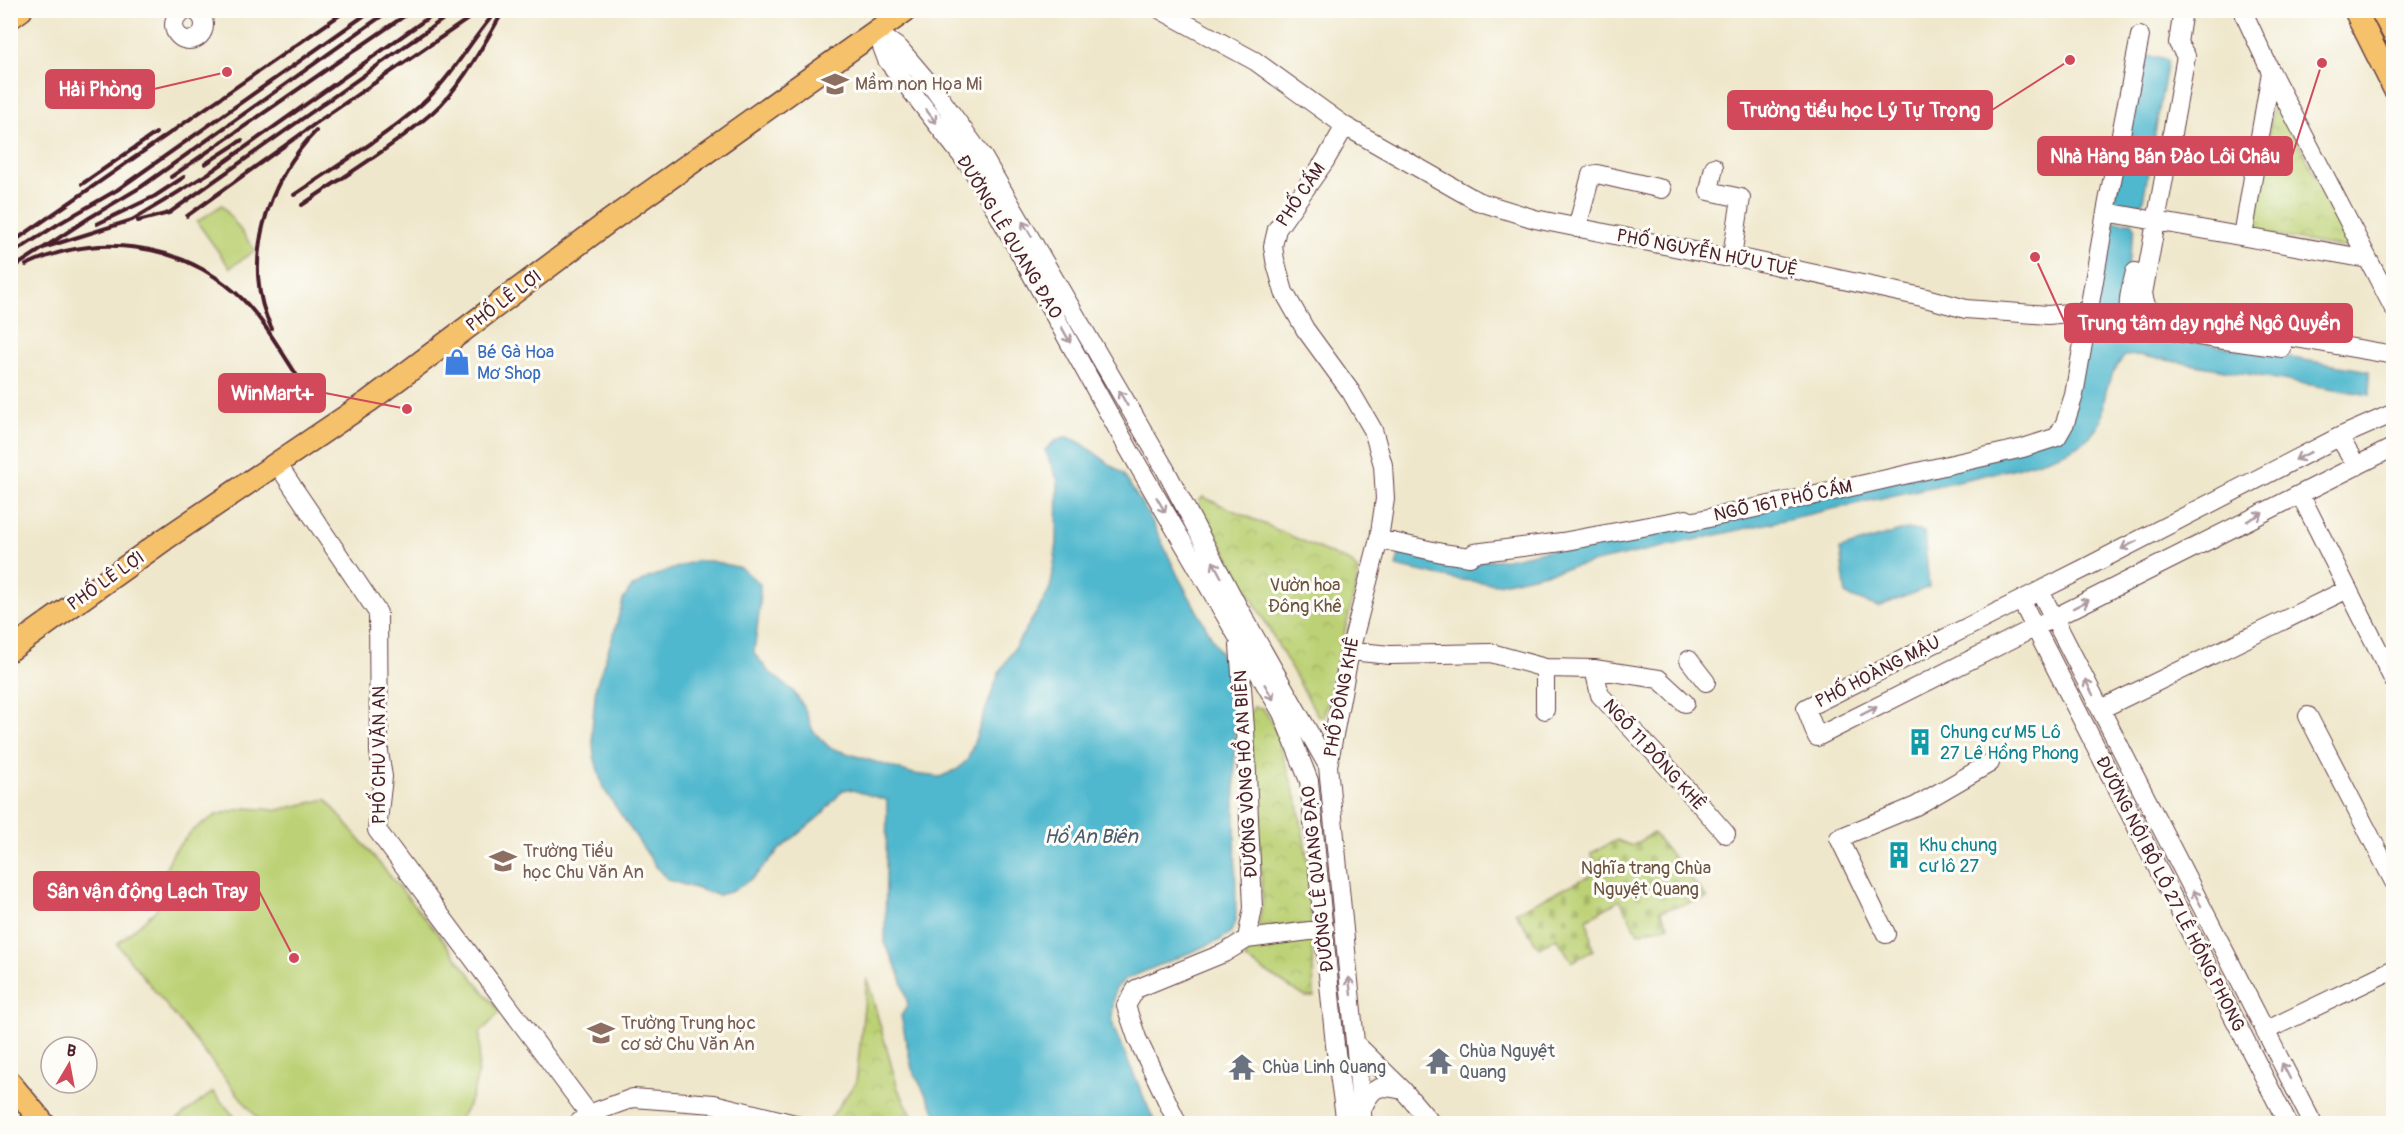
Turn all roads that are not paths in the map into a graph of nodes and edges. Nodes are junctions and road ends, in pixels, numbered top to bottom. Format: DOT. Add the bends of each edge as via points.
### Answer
graph roads {
  1 [pos="21,10"];
  2 [pos="906,10"];
  3 [pos="1161,10"];
  4 [pos="2183,10"];
  5 [pos="2355,10"];
  6 [pos="2382,10"];
  7 [pos="2245,16"];
  8 [pos="10,18"];
  9 [pos="877,33"];
  10 [pos="2394,34"];
  11 [pos="2140,36"];
  12 [pos="2271,72"];
  13 [pos="2394,88"];
  14 [pos="1345,126"];
  15 [pos="1714,167"];
  16 [pos="1662,189"];
  17 [pos="2106,212"];
  18 [pos="2150,220"];
  19 [pos="1577,228"];
  20 [pos="2242,236"];
  21 [pos="1732,256"];
  22 [pos="2368,259"];
  23 [pos="2394,309"];
  24 [pos="2089,311"];
  25 [pos="2394,355"];
  26 [pos="2394,366"];
  27 [pos="2394,413"];
  28 [pos="2340,437"];
  29 [pos="2394,447"];
  30 [pos="278,465"];
  31 [pos="2357,465"];
  32 [pos="2300,494"];
  33 [pos="1379,539"];
  34 [pos="1371,564"];
  35 [pos="2348,589"];
  36 [pos="2040,591"];
  37 [pos="2021,600"];
  38 [pos="1238,608"];
  39 [pos="2054,618"];
  40 [pos="2035,627"];
  41 [pos="1238,639"];
  42 [pos="1926,647"];
  43 [pos="10,650"];
  44 [pos="1350,651"];
  45 [pos="1689,660"];
  46 [pos="1545,668"];
  47 [pos="1594,669"];
  48 [pos="1941,674"];
  49 [pos="2394,681"];
  50 [pos="1707,682"];
  51 [pos="1686,703"];
  52 [pos="1545,710"];
  53 [pos="2101,710"];
  54 [pos="2308,716"];
  55 [pos="1990,763"];
  56 [pos="1328,766"];
  57 [pos="1309,781"];
  58 [pos="1726,834"];
  59 [pos="2394,882"];
  60 [pos="1324,929"];
  61 [pos="1886,934"];
  62 [pos="1247,939"];
  63 [pos="2394,969"];
  64 [pos="2265,1031"];
  65 [pos="1356,1044"];
  66 [pos="1335,1045"];
  67 [pos="10,1083"];
  68 [pos="1403,1090"];
  69 [pos="1362,1116"];
  70 [pos="583,1119"];
  71 [pos="44,1124"];
  72 [pos="795,1124"];
  73 [pos="1178,1124"];
  74 [pos="1346,1124"];
  75 [pos="1432,1124"];
  76 [pos="2288,1124"];
  77 [pos="2313,1124"];
  1 -- 8 [label="main road"];
  2 -- 9 [label="main road, PHỐ LÊ LỢI"];
  3 -- 14 [label="street" via="1255,61"];
  4 -- 18 [label="street"];
  5 -- 13 [label="main road"];
  6 -- 10 [label="main road"];
  7 -- 12 [label="street"];
  9 -- 30 [label="main road, PHỐ LÊ LỢI" via="608,222 381,393"];
  38 -- 9 [label="street, ĐƯỜNG LÊ QUANG ĐẠO, one-way" via="1164,467 983,157 900,49"];
  9 -- 41 [label="street, ĐƯỜNG LÊ QUANG ĐẠO, one-way" via="887,60 972,169"];
  11 -- 17 [label="street"];
  12 -- 20 [label="street"];
  12 -- 22 [label="street"];
  14 -- 19 [label="street, PHỐ NGUYỄN HỮU TUỆ" via="1477,201"];
  14 -- 33 [label="street, PHỐ CẤM" via="1277,229 1273,246 1284,292 1305,329 1347,385 1372,430 1383,465 1385,499"];
  15 -- 21 [label="street" via="1709,191 1742,198"];
  16 -- 19 [label="street" via="1597,174 1591,176"];
  17 -- 18 [label="street"];
  17 -- 24 [label="street"];
  18 -- 20 [label="street"];
  18 -- 25 [label="street" via="2143,294 2147,309 2153,313"];
  18 -- 26 [label="street" via="2128,305 2131,316 2139,322 2160,329"];
  19 -- 21 [label="street, PHỐ NGUYỄN HỮU TUỆ"];
  20 -- 22 [label="street"];
  21 -- 24 [label="street, PHỐ NGUYỄN HỮU TUỆ" via="1966,309 2048,315"];
  22 -- 23 [label="street"];
  24 -- 33 [label="street, NGÕ 161 PHỐ CẤM" via="2065,423 2056,436 2023,448 1687,525 1640,530 1480,561"];
  27 -- 28 [label="street, PHỐ HOÀNG MẬU"];
  28 -- 31 [label="street"];
  28 -- 36 [label="street, PHỐ HOÀNG MẬU, one-way"];
  29 -- 31 [label="street, PHỐ HOÀNG MẬU"];
  30 -- 43 [label="main road, PHỐ LÊ LỢI" via="165,539"];
  30 -- 70 [label="street, PHỐ CHU VĂN AN" via="378,613 379,752 383,777 377,830"];
  31 -- 32 [label="street, PHỐ HOÀNG MẬU"];
  32 -- 35 [label="street"];
  39 -- 32 [label="street, PHỐ HOÀNG MẬU, one-way"];
  33 -- 34 [label="street, PHỐ CẤM"];
  34 -- 44 [label="street, PHỐ ĐÔNG KHÊ"];
  35 -- 49 [label="street"];
  35 -- 53 [label="street"];
  36 -- 37 [label="street, PHỐ HOÀNG MẬU"];
  36 -- 39 [label="street"];
  37 -- 40 [label="street, ĐƯỜNG NỘI BỘ LÔ 27 LÊ HỒNG PHONG"];
  37 -- 42 [label="street, PHỐ HOÀNG MẬU"];
  38 -- 41 [label="street, ĐƯỜNG VÒNG HỒ AN BIÊN"];
  38 -- 56 [label="street, ĐƯỜNG LÊ QUANG ĐẠO"];
  39 -- 40 [label="street, PHỐ HOÀNG MẬU"];
  53 -- 39 [label="street, one-way"];
  40 -- 48 [label="street, PHỐ HOÀNG MẬU"];
  40 -- 76 [label="street, ĐƯỜNG NỘI BỘ LÔ 27 LÊ HỒNG PHONG"];
  41 -- 57 [label="street, ĐƯỜNG LÊ QUANG ĐẠO, one-way" via="1282,713"];
  41 -- 62 [label="street, ĐƯỜNG VÒNG HỒ AN BIÊN" via="1253,908"];
  42 -- 48 [label="street"];
  42 -- 48 [label="street, PHỐ HOÀNG MẬU, one-way" via="1806,708 1817,737"];
  44 -- 46 [label="street" via="1390,655 1491,653"];
  44 -- 56 [label="street, PHỐ ĐÔNG KHÊ"];
  45 -- 50 [label="street"];
  46 -- 47 [label="street"];
  46 -- 52 [label="street"];
  47 -- 51 [label="street" via="1659,679"];
  47 -- 58 [label="street, NGÕ 11 ĐÔNG KHÊ" via="1600,695"];
  64 -- 53 [label="street, one-way"];
  54 -- 59 [label="street"];
  55 -- 61 [label="street" via="1916,806 1839,838"];
  56 -- 57 [label="street"];
  65 -- 56 [label="street, PHỐ ĐÔNG KHÊ, one-way"];
  57 -- 60 [label="street, ĐƯỜNG LÊ QUANG ĐẠO"];
  60 -- 62 [label="street"];
  60 -- 66 [label="street, ĐƯỜNG LÊ QUANG ĐẠO"];
  62 -- 73 [label="street" via="1224,953 1136,989 1126,1006"];
  63 -- 64 [label="street"];
  77 -- 64 [label="street, one-way"];
  65 -- 66 [label="street"];
  65 -- 68 [label="street"];
  65 -- 69 [label="street"];
  66 -- 74 [label="street, ĐƯỜNG LÊ QUANG ĐẠO"];
  67 -- 71 [label="main road"];
  68 -- 69 [label="street" via="1378,1087 1370,1093"];
  68 -- 75 [label="street"];
  70 -- 72 [label="street" via="633,1098 714,1104"];
}
